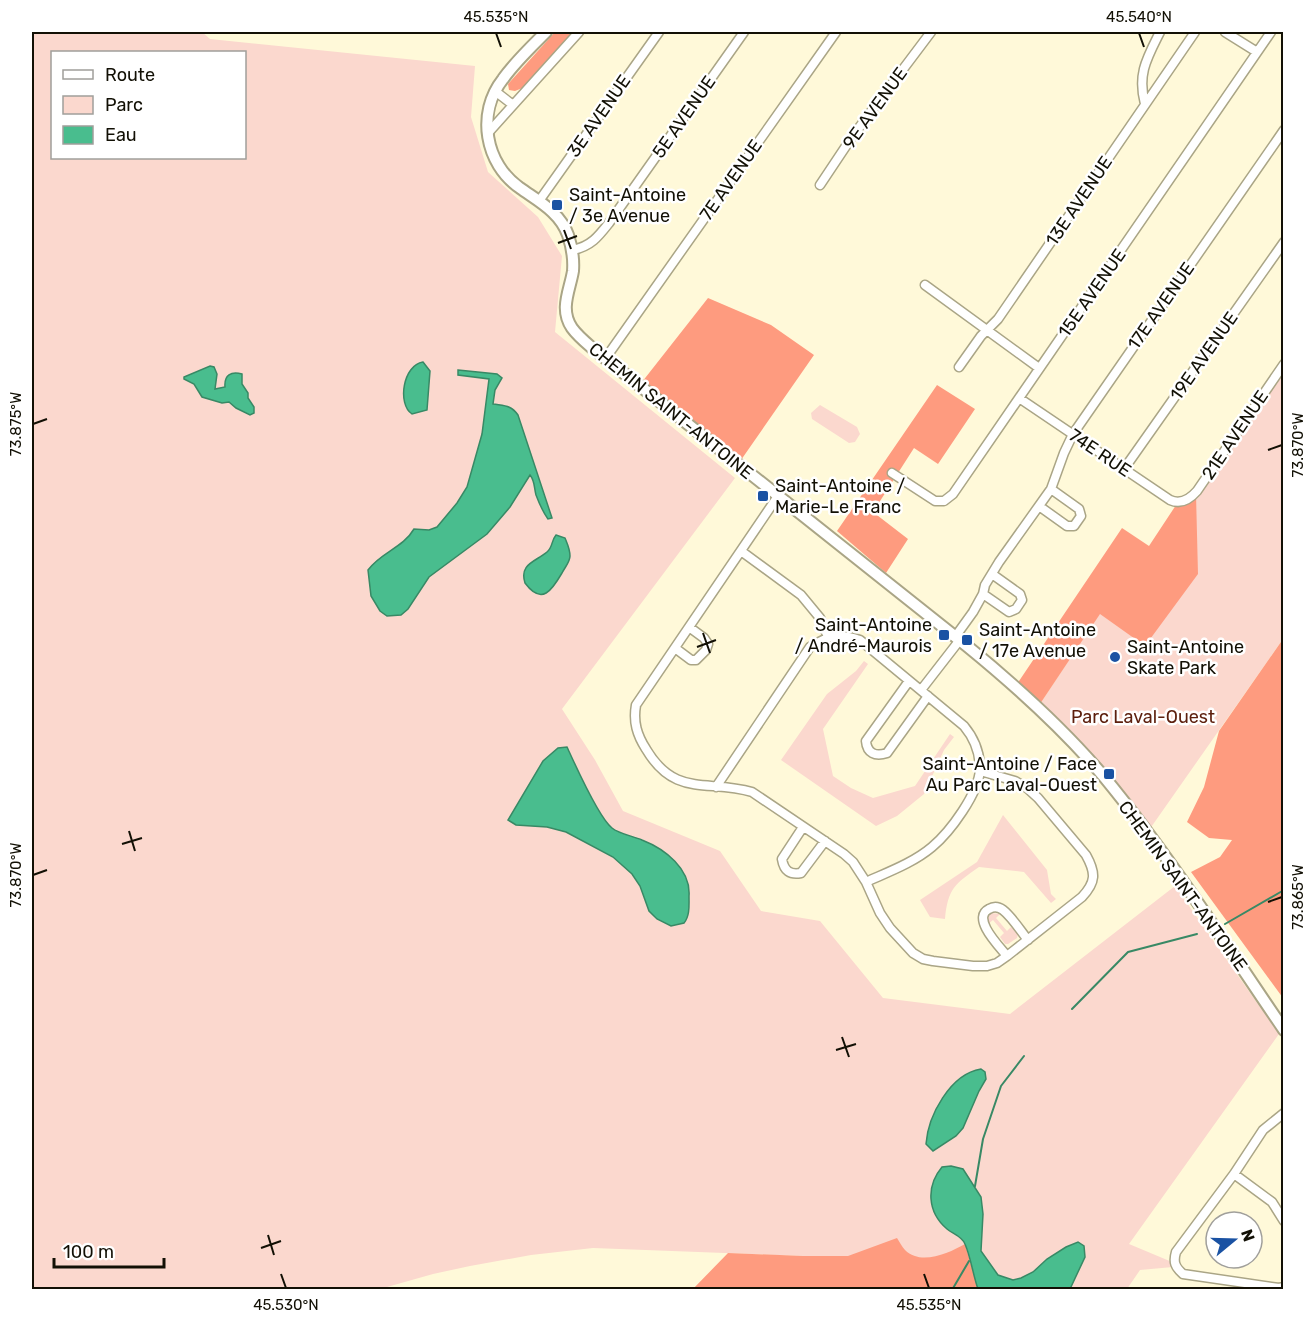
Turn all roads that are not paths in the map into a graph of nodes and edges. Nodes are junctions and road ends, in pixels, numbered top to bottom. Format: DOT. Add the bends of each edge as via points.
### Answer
graph roads {
  1 [pos="546,32"];
  2 [pos="579,32"];
  3 [pos="659,32"];
  4 [pos="744,32"];
  5 [pos="837,32"];
  6 [pos="931,32"];
  7 [pos="1160,32"];
  8 [pos="1195,32"];
  9 [pos="1225,32"];
  10 [pos="1271,32"];
  11 [pos="1257,52"];
  12 [pos="495,91"];
  13 [pos="1145,104"];
  14 [pos="513,105"];
  15 [pos="1284,130"];
  16 [pos="488,133"];
  17 [pos="819,185"];
  18 [pos="539,201"];
  19 [pos="1284,242"];
  20 [pos="573,250"];
  21 [pos="925,285"];
  22 [pos="988,329"];
  23 [pos="605,359"];
  24 [pos="1284,364"];
  25 [pos="959,367"];
  26 [pos="1039,368"];
  27 [pos="1019,398"];
  28 [pos="1073,435"];
  29 [pos="1124,469"];
  30 [pos="891,473"];
  31 [pos="1051,489"];
  32 [pos="778,496"];
  33 [pos="1182,501"];
  34 [pos="1038,506"];
  35 [pos="741,551"];
  36 [pos="992,574"];
  37 [pos="982,594"];
  38 [pos="689,627"];
  39 [pos="828,637"];
  40 [pos="957,639"];
  41 [pos="675,648"];
  42 [pos="909,681"];
  43 [pos="925,693"];
  44 [pos="980,771"];
  45 [pos="716,787"];
  46 [pos="803,827"];
  47 [pos="825,841"];
  48 [pos="866,882"];
  49 [pos="1028,940"];
  50 [pos="1007,956"];
  51 [pos="1284,1030"];
  52 [pos="1284,1113"];
  53 [pos="1234,1174"];
  54 [pos="1284,1221"];
  55 [pos="1284,1287"];
  1 -- 12 [label="street, CHEMIN SAINT-ANTOINE"];
  2 -- 14 [label="street"];
  3 -- 18 [label="street, 3E AVENUE"];
  4 -- 20 [label="street, 5E AVENUE" via="609,223 594,242"];
  5 -- 23 [label="street, 7E AVENUE"];
  6 -- 17 [label="street, 9E AVENUE"];
  7 -- 13 [label="street" via="1142,76"];
  8 -- 13 [label="street, 13E AVENUE"];
  9 -- 11 [label="street"];
  10 -- 11 [label="street, 15E AVENUE"];
  11 -- 26 [label="street, 15E AVENUE"];
  12 -- 14 [label="street"];
  12 -- 16 [label="street, CHEMIN SAINT-ANTOINE"];
  13 -- 22 [label="street, 13E AVENUE"];
  14 -- 16 [label="street"];
  15 -- 28 [label="street, 17E AVENUE"];
  16 -- 18 [label="street, CHEMIN SAINT-ANTOINE" via="490,146 509,180"];
  18 -- 20 [label="street, CHEMIN SAINT-ANTOINE" via="560,220"];
  19 -- 29 [label="street, 19E AVENUE"];
  20 -- 23 [label="street, CHEMIN SAINT-ANTOINE" via="567,316 579,337"];
  21 -- 22 [label="street"];
  22 -- 25 [label="street, 13E AVENUE"];
  22 -- 26 [label="street"];
  23 -- 32 [label="street, CHEMIN SAINT-ANTOINE"];
  24 -- 33 [label="street, 21E AVENUE" via="1197,491"];
  26 -- 27 [label="street, 15E AVENUE"];
  27 -- 28 [label="street, 74E RUE"];
  27 -- 30 [label="street, 15E AVENUE" via="949,498 935,501"];
  28 -- 29 [label="street, 74E RUE"];
  28 -- 31 [label="street, 17E AVENUE"];
  29 -- 33 [label="street, 74E RUE" via="1170,500"];
  31 -- 34 [label="street, 17E AVENUE"];
  31 -- 34 [label="street" via="1080,509 1081,516 1074,526 1066,526"];
  32 -- 35 [label="street"];
  32 -- 40 [label="street, CHEMIN SAINT-ANTOINE"];
  34 -- 36 [label="street, 17E AVENUE"];
  35 -- 38 [label="street"];
  35 -- 39 [label="street" via="801,595 816,612"];
  36 -- 37 [label="street, 17E AVENUE"];
  36 -- 37 [label="street" via="1020,594 1022,600 1009,612"];
  37 -- 40 [label="street, 17E AVENUE"];
  38 -- 41 [label="street"];
  38 -- 41 [label="street" via="705,638 706,650 696,660 690,660"];
  39 -- 42 [label="street" via="860,640"];
  39 -- 45 [label="street" via="810,648"];
  40 -- 43 [label="street, 17E AVENUE"];
  40 -- 51 [label="street, CHEMIN SAINT-ANTOINE" via="1038,707 1103,777 1147,833"];
  41 -- 45 [label="street" via="636,705 636,728 665,773 690,784"];
  42 -- 43 [label="street"];
  42 -- 43 [label="street, 17E AVENUE" via="866,741 872,754 887,753"];
  43 -- 44 [label="street" via="972,735"];
  44 -- 48 [label="street" via="967,803 944,835 921,856"];
  44 -- 49 [label="street" via="1027,788 1092,865 1091,887"];
  45 -- 46 [label="street" via="752,792"];
  46 -- 47 [label="street"];
  46 -- 47 [label="street" via="782,859 788,872 801,873"];
  47 -- 48 [label="street" via="853,862"];
  48 -- 50 [label="street" via="890,928 905,947 923,959 987,966"];
  49 -- 50 [label="street"];
  49 -- 50 [label="street" via="1002,909 988,909 982,920 984,926"];
  52 -- 53 [label="street" via="1263,1130"];
  53 -- 54 [label="street" via="1272,1202"];
  53 -- 55 [label="street" via="1176,1252 1176,1268 1194,1276"];
}
